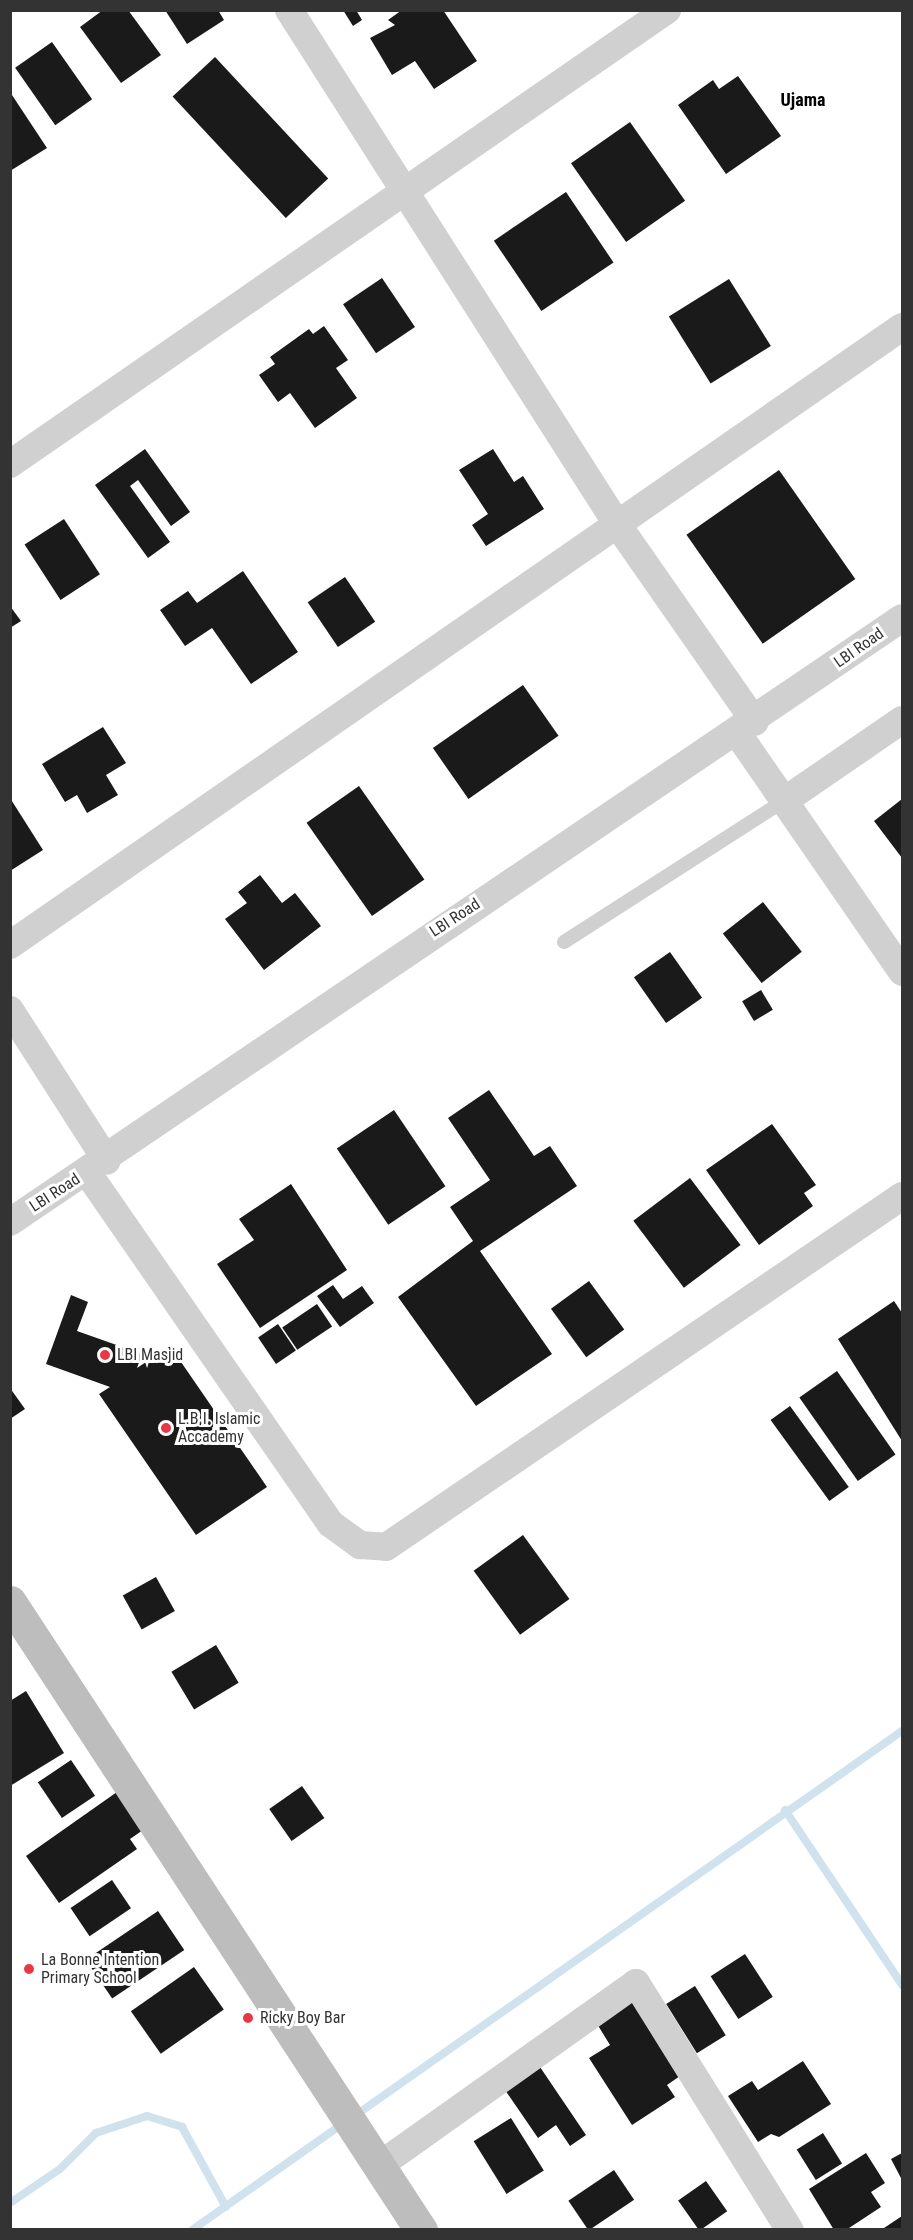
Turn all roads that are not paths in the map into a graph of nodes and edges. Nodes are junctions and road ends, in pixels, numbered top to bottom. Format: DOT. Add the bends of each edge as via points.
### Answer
graph roads {
  1 [pos="289,10"];
  2 [pos="667,10"];
  3 [pos="408,190"];
  4 [pos="903,327"];
  5 [pos="10,464"];
  6 [pos="617,524"];
  7 [pos="903,618"];
  8 [pos="903,720"];
  9 [pos="746,728"];
  10 [pos="784,801"];
  11 [pos="564,942"];
  12 [pos="10,945"];
  13 [pos="903,972"];
  14 [pos="10,1010"];
  15 [pos="97,1166"];
  16 [pos="903,1196"];
  17 [pos="10,1222"];
  18 [pos="10,1602"];
  19 [pos="375,2159"];
  20 [pos="421,2229"];
  21 [pos="790,2229"];
  1 -- 3 [label="street"];
  2 -- 3 [label="street"];
  3 -- 5 [label="street"];
  3 -- 6 [label="street"];
  4 -- 6 [label="street"];
  6 -- 9 [label="street"];
  6 -- 12 [label="street"];
  7 -- 9 [label="street, LBI Road"];
  8 -- 10 [label="street"];
  9 -- 10 [label="street"];
  9 -- 15 [label="street, LBI Road" via="421,941"];
  10 -- 11 [label="lane"];
  10 -- 13 [label="street"];
  14 -- 15 [label="street"];
  15 -- 16 [label="street" via="331,1524 360,1545 386,1547"];
  15 -- 17 [label="street, LBI Road"];
  18 -- 19 [label="main road"];
  19 -- 20 [label="main road"];
  19 -- 21 [label="street" via="636,1983"];
}
